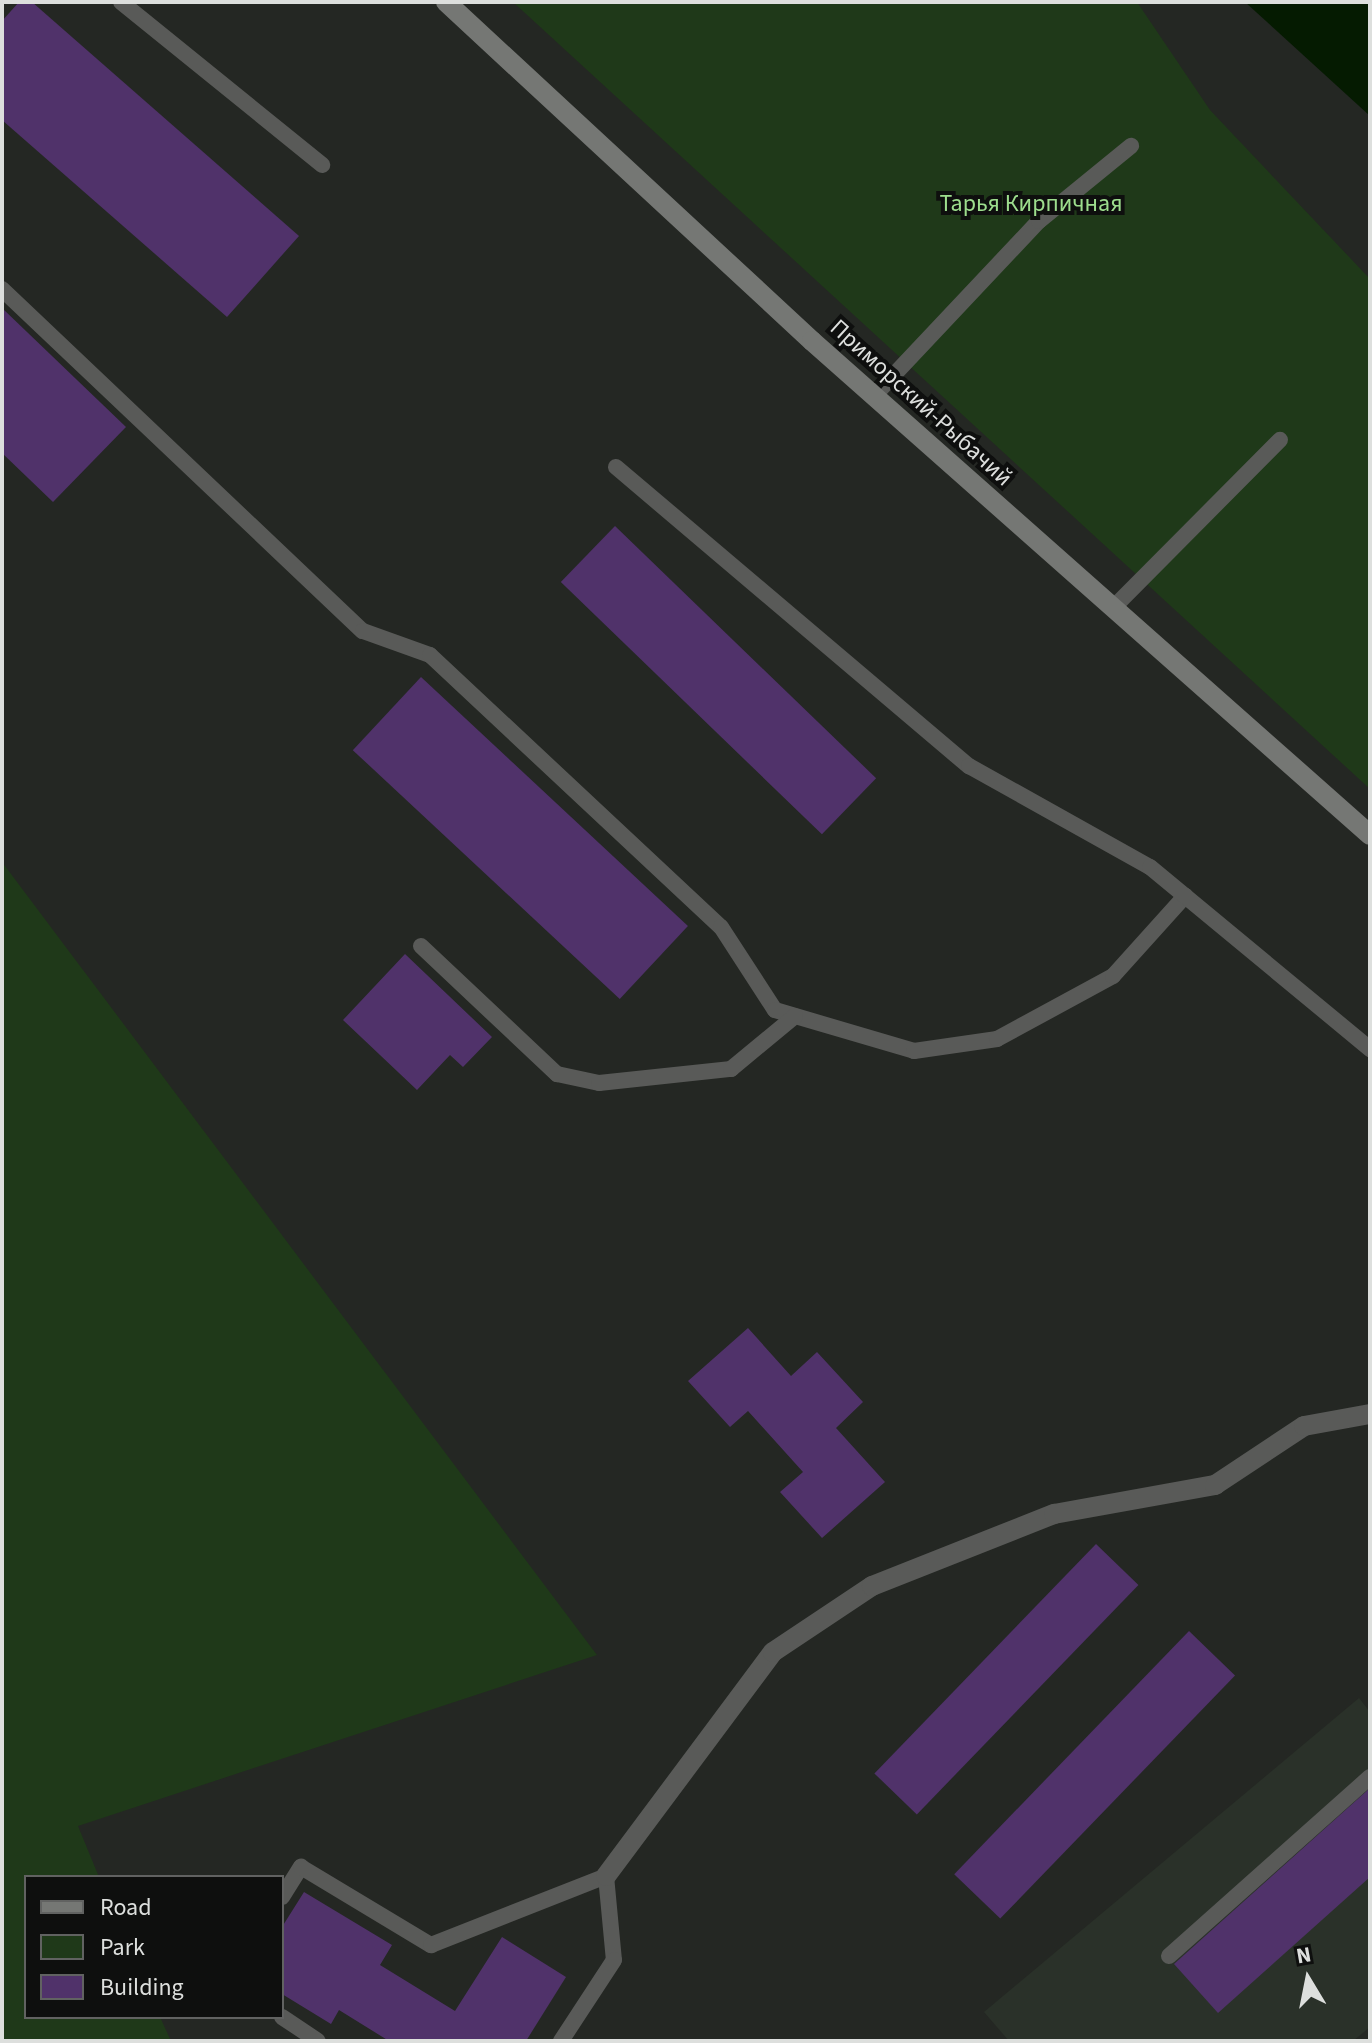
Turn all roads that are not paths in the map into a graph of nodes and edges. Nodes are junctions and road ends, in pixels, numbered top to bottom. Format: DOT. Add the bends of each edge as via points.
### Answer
graph roads {
  1 [pos="121,2"];
  2 [pos="446,2"];
  3 [pos="1131,146"];
  4 [pos="322,165"];
  5 [pos="2,289"];
  6 [pos="874,396"];
  7 [pos="1280,440"];
  8 [pos="616,467"];
  9 [pos="1113,608"];
  10 [pos="1370,835"];
  11 [pos="1185,896"];
  12 [pos="421,946"];
  13 [pos="795,1016"];
  14 [pos="1370,1049"];
  15 [pos="1370,1414"];
  16 [pos="1370,1777"];
  17 [pos="606,1876"];
  18 [pos="284,1894"];
  19 [pos="1169,1956"];
  20 [pos="284,2018"];
  21 [pos="318,2041"];
  22 [pos="561,2041"];
  1 -- 4 [label="lane"];
  2 -- 6 [label="main road, Приморский-Рыбачий"];
  3 -- 6 [label="lane" via="1039,221"];
  5 -- 13 [label="lane" via="363,631 430,655 721,927 775,1010"];
  6 -- 9 [label="main road, Приморский-Рыбачий"];
  7 -- 9 [label="lane"];
  8 -- 11 [label="lane" via="969,766 1150,867"];
  9 -- 10 [label="main road, Приморский-Рыбачий"];
  11 -- 13 [label="lane" via="1113,976 997,1039 914,1051"];
  11 -- 14 [label="lane"];
  12 -- 13 [label="lane" via="557,1074 599,1083 731,1069"];
  15 -- 17 [label="street" via="1304,1426 1215,1485 1054,1514 872,1586 773,1652"];
  16 -- 19 [label="lane"];
  17 -- 18 [label="lane" via="431,1945 301,1867"];
  17 -- 22 [label="lane" via="614,1960"];
  20 -- 21 [label="lane"];
}
